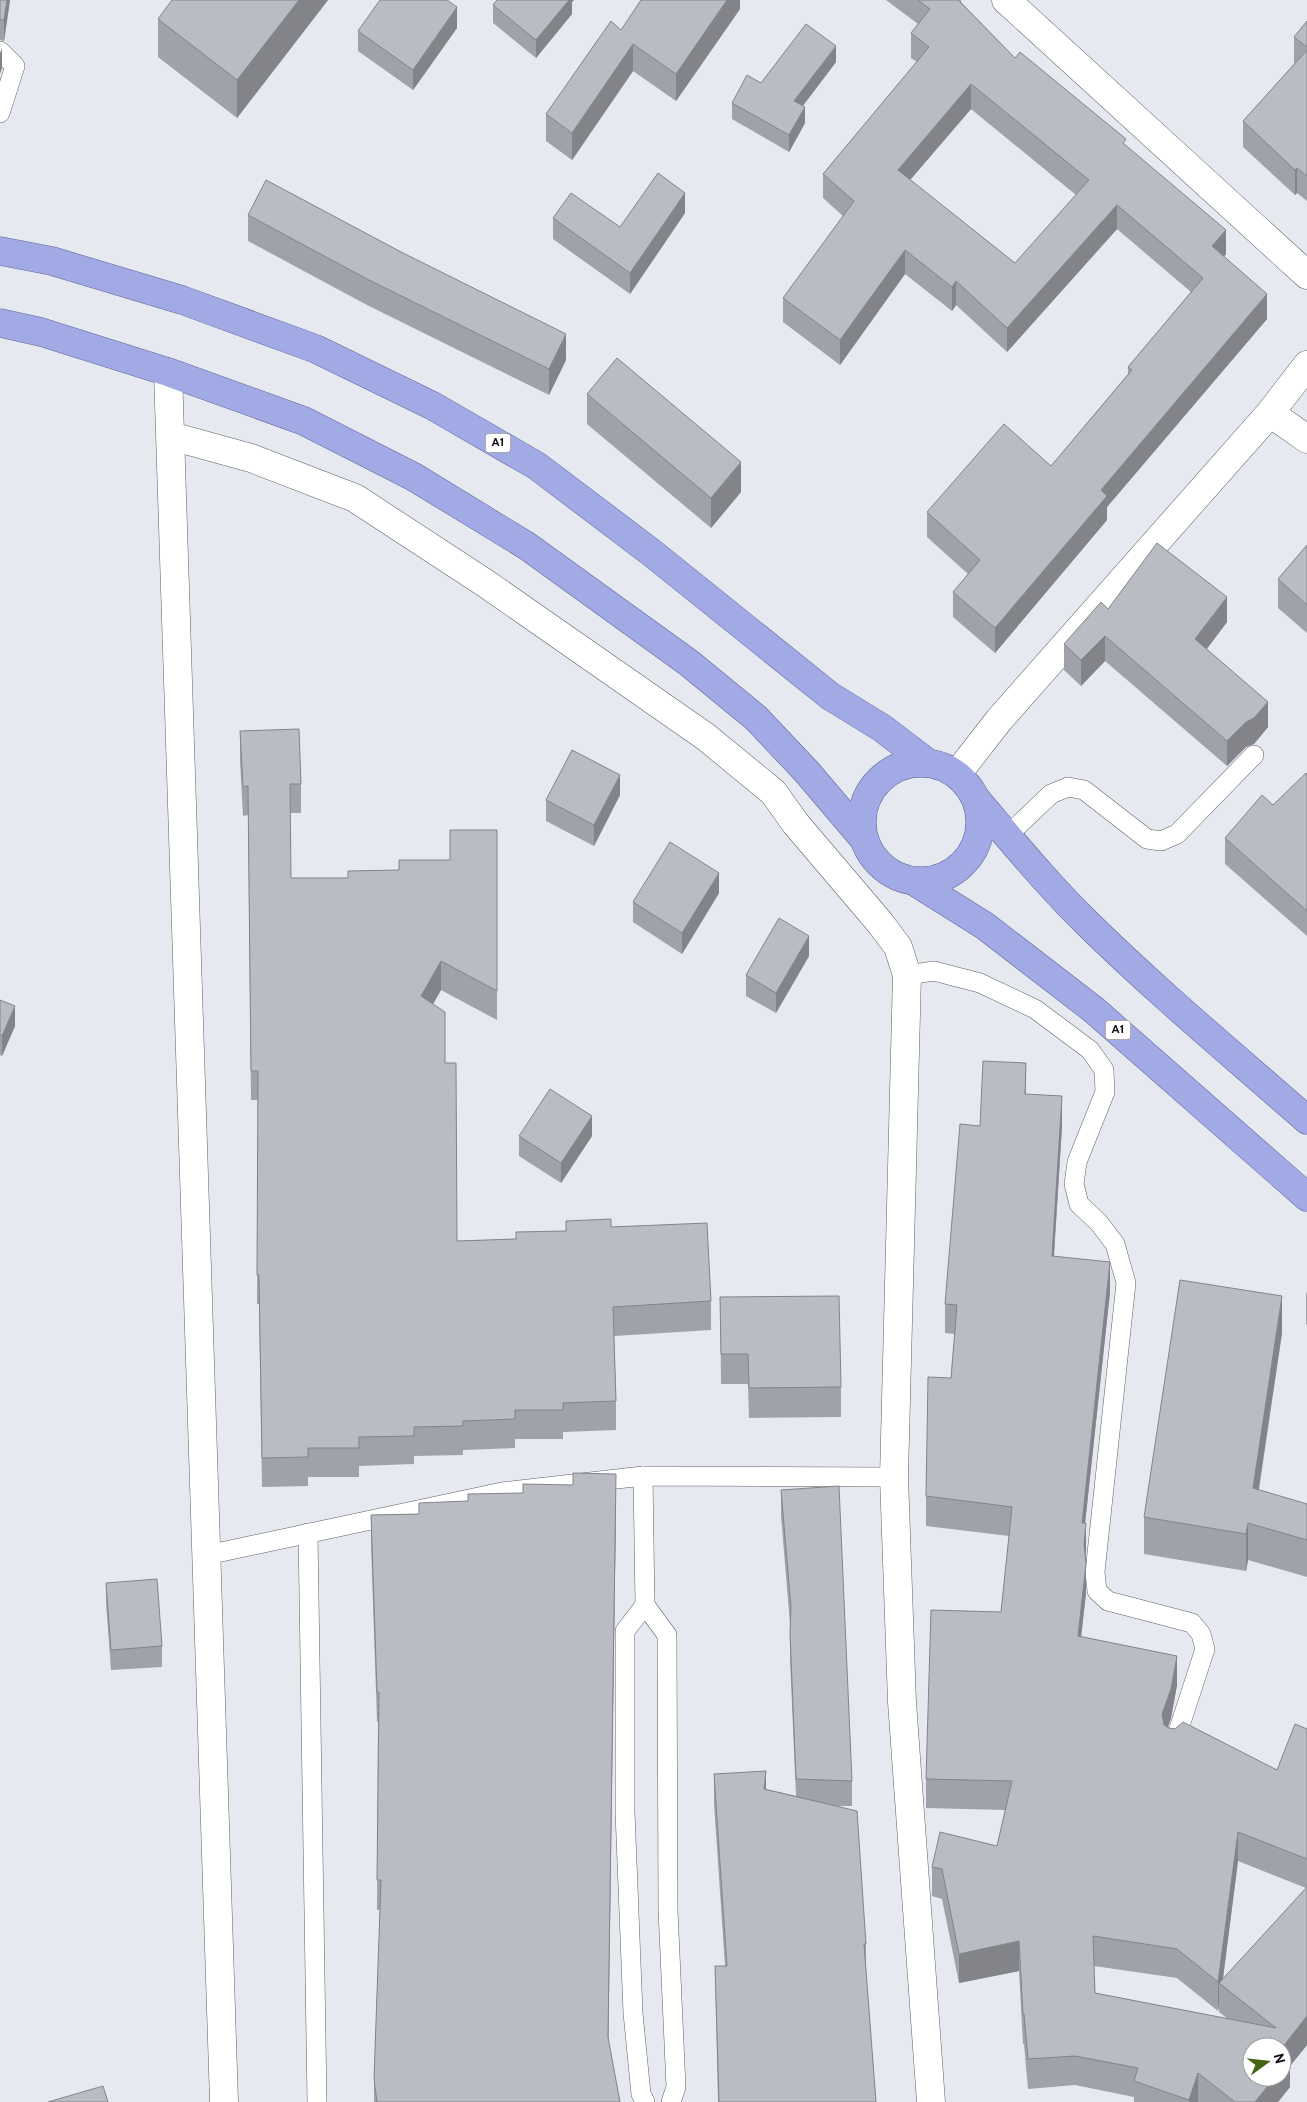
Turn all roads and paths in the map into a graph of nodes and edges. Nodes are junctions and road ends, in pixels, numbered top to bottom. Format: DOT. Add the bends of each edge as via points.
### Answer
graph roads {
  1 [pos="1006,0"];
  2 [pos="0,51"];
  3 [pos="0,114"];
  4 [pos="0,251"];
  5 [pos="1307,276"];
  6 [pos="0,323"];
  7 [pos="1307,365"];
  8 [pos="168,372"];
  9 [pos="1270,413"];
  10 [pos="171,436"];
  11 [pos="1307,439"];
  12 [pos="1254,755"];
  13 [pos="928,762"];
  14 [pos="957,774"];
  15 [pos="976,799"];
  16 [pos="1008,835"];
  17 [pos="863,838"];
  18 [pos="914,882"];
  19 [pos="907,975"];
  20 [pos="1307,1120"];
  21 [pos="1307,1197"];
  22 [pos="642,1476"];
  23 [pos="894,1477"];
  24 [pos="308,1534"];
  25 [pos="206,1555"];
  26 [pos="645,1605"];
  27 [pos="1173,1746"];
  28 [pos="224,2102"];
  29 [pos="317,2102"];
  30 [pos="645,2102"];
  31 [pos="671,2102"];
  32 [pos="931,2102"];
  1 -- 5 [label="street"];
  2 -- 3 [label="lane" via="15,66"];
  4 -- 13 [label="highway, A1" via="52,261 182,300 316,349 434,406 538,466 830,696 882,728"];
  6 -- 8 [label="highway" via="41,332"];
  7 -- 9 [label="street"];
  8 -- 10 [label="street"];
  8 -- 17 [label="highway" via="304,421 414,477 526,546 689,663 756,718"];
  9 -- 11 [label="street"];
  9 -- 14 [label="street" via="999,720"];
  10 -- 19 [label="street" via="251,458 355,498 485,583 706,737 773,792 893,939"];
  10 -- 25 [label="street"];
  12 -- 16 [label="lane" via="1177,834 1161,841 1147,839 1084,790 1068,788 1051,794"];
  13 -- 14 [label="highway"];
  13 -- 17 [label="highway" via="908,763 876,783 863,809"];
  14 -- 15 [label="highway"];
  15 -- 16 [label="highway"];
  15 -- 18 [label="highway" via="979,833 963,865 932,881"];
  16 -- 20 [label="highway" via="1086,922 1140,974"];
  17 -- 18 [label="highway" via="882,868"];
  18 -- 21 [label="highway, A1" via="985,926 1094,1010"];
  19 -- 23 [label="street"];
  19 -- 27 [label="lane" via="934,970 980,983 1035,1009 1090,1050 1104,1070 1105,1092 1077,1162 1074,1184 1079,1204 1115,1244 1126,1283 1095,1572 1097,1591 1108,1601 1192,1623 1201,1634 1205,1649"];
  22 -- 23 [label="lane"];
  22 -- 24 [label="lane" via="502,1492"];
  22 -- 26 [label="lane"];
  23 -- 32 [label="street" via="902,1702"];
  24 -- 25 [label="lane"];
  24 -- 29 [label="lane"];
  25 -- 28 [label="street"];
  26 -- 30 [label="lane" via="625,1630 625,1793 633,2013 641,2094"];
  26 -- 31 [label="lane" via="667,1635 668,1910 676,2087"];
}
